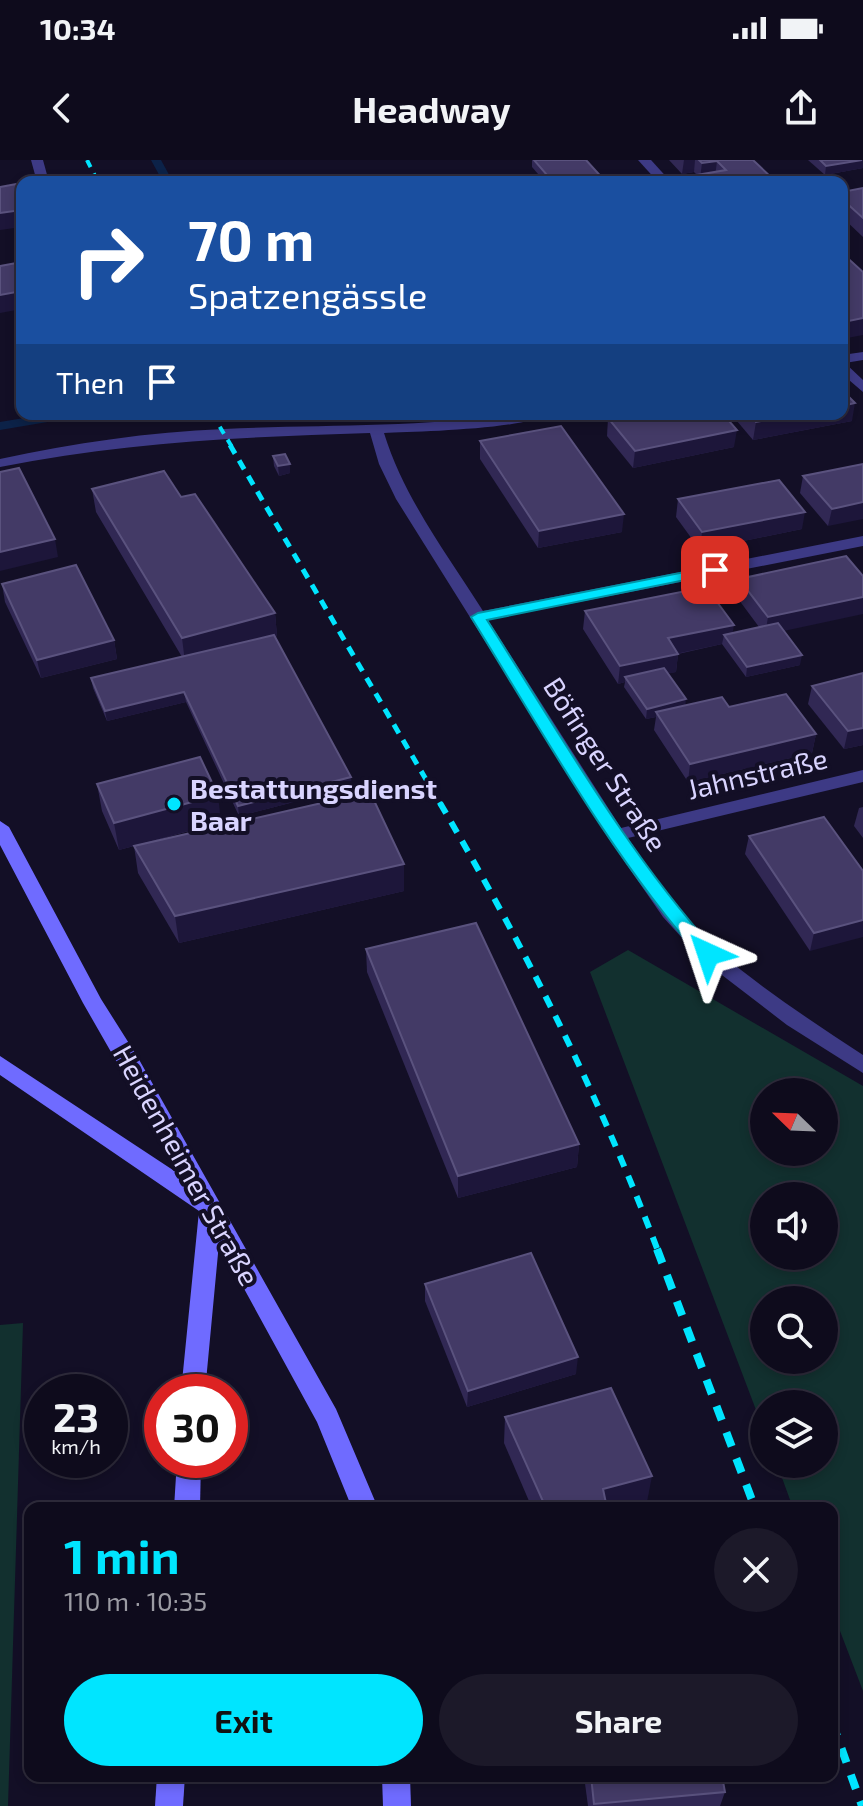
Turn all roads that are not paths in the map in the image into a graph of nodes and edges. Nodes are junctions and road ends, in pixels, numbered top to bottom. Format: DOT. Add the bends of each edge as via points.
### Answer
graph roads {
  1 [pos="644,160"];
  2 [pos="659,176"];
  3 [pos="848,372"];
  4 [pos="863,388"];
  5 [pos="500,420"];
  6 [pos="376,430"];
  7 [pos="0,463"];
  8 [pos="863,541"];
  9 [pos="478,617"];
  10 [pos="863,776"];
  11 [pos="0,827"];
  12 [pos="616,835"];
  13 [pos="0,1064"];
  14 [pos="863,1065"];
  15 [pos="211,1207"];
  16 [pos="195,1374"];
  17 [pos="188,1478"];
  18 [pos="187,1502"];
  19 [pos="362,1502"];
  20 [pos="171,1782"];
  21 [pos="396,1782"];
  22 [pos="169,1806"];
  23 [pos="397,1806"];
  1 -- 2 [label="street"];
  3 -- 4 [label="street"];
  5 -- 6 [label="street"];
  6 -- 7 [label="street" via="144,438"];
  6 -- 9 [label="street, Böfinger Straße" via="404,499"];
  8 -- 9 [label="street"];
  9 -- 12 [label="street, Böfinger Straße"];
  10 -- 12 [label="street, Jahnstraße"];
  11 -- 15 [label="main road, Heidenheimer Straße" via="93,1003"];
  12 -- 14 [label="street, Böfinger Straße" via="670,912 708,954"];
  13 -- 15 [label="main road"];
  15 -- 16 [label="main road"];
  15 -- 19 [label="main road, Heidenheimer Straße" via="327,1417"];
  17 -- 18 [label="main road"];
  20 -- 22 [label="main road"];
  21 -- 23 [label="main road"];
}
